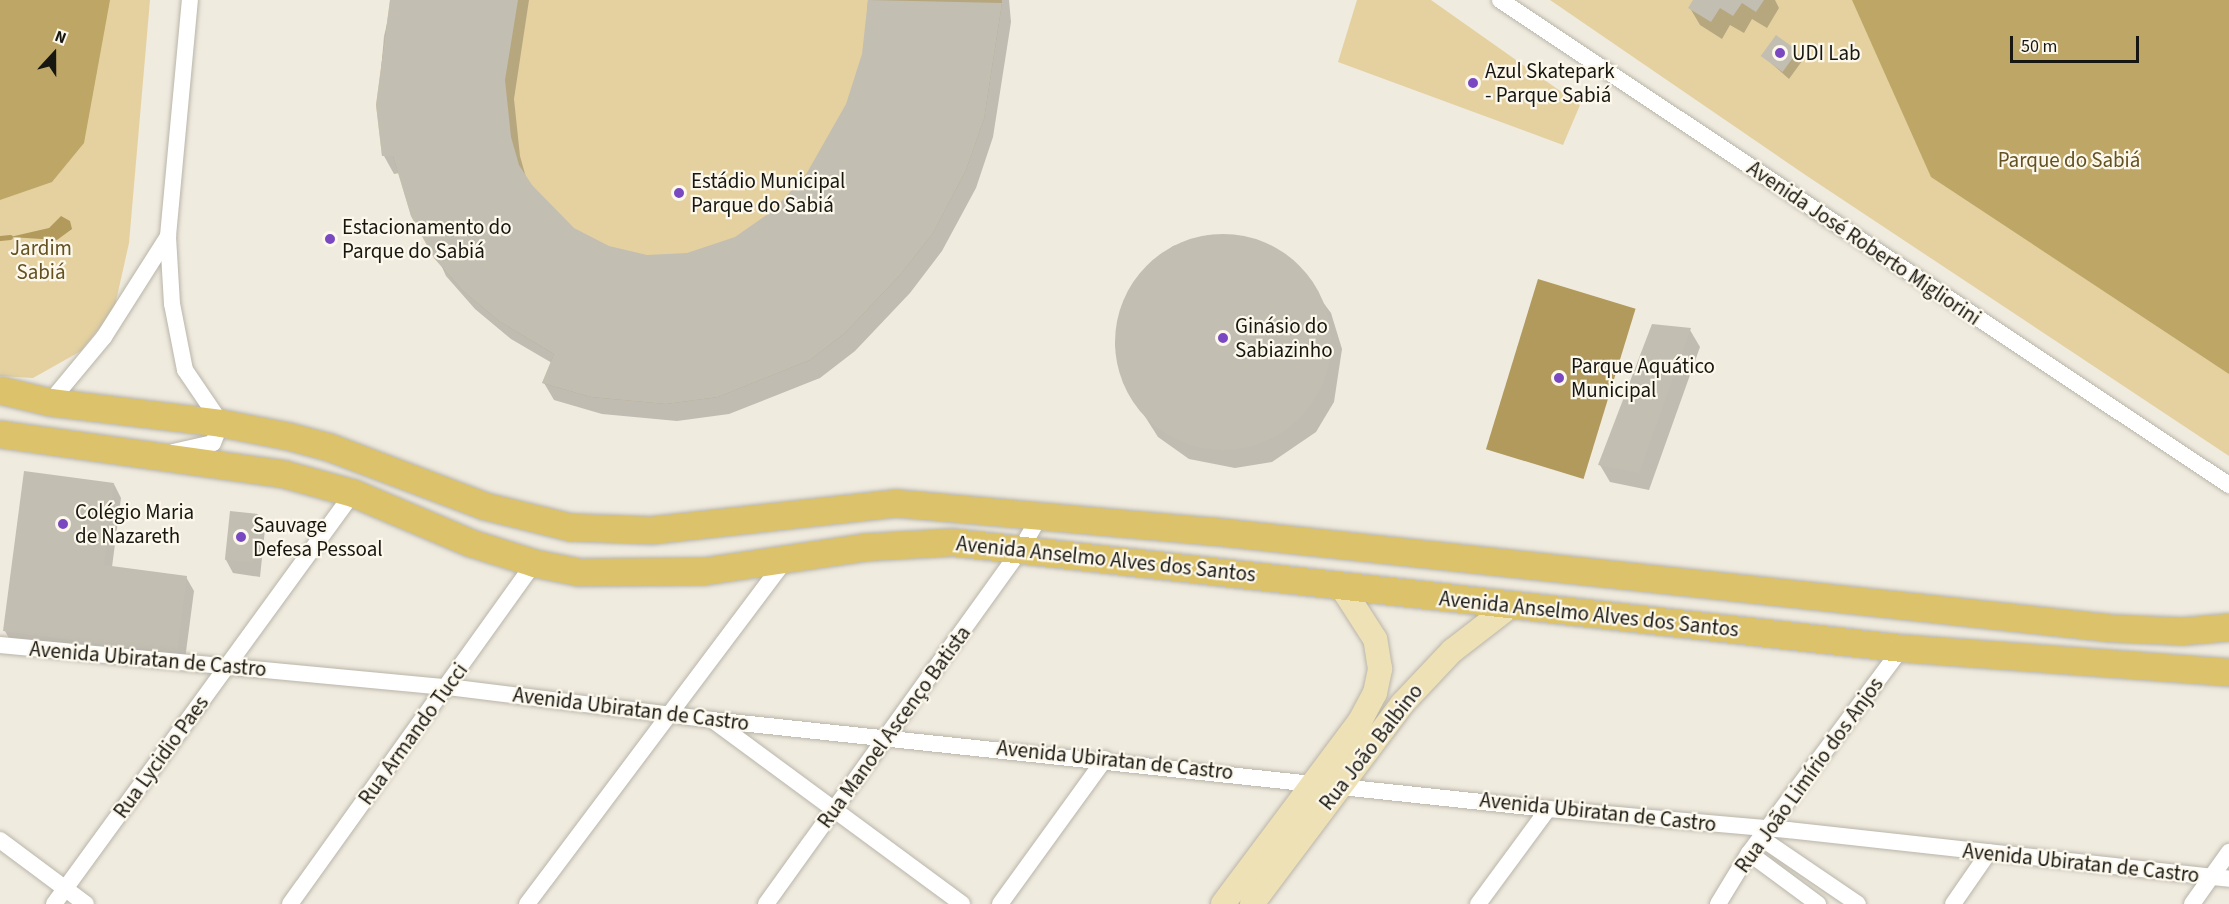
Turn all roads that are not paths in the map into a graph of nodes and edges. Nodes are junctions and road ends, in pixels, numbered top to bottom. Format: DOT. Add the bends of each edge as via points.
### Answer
graph roads {
  1 [pos="190,0"];
  2 [pos="1500,0"];
  3 [pos="168,236"];
  4 [pos="0,390"];
  5 [pos="50,402"];
  6 [pos="221,423"];
  7 [pos="0,434"];
  8 [pos="152,455"];
  9 [pos="2229,485"];
  10 [pos="353,493"];
  11 [pos="1041,514"];
  12 [pos="1021,549"];
  13 [pos="785,560"];
  14 [pos="534,563"];
  15 [pos="1341,586"];
  16 [pos="1509,607"];
  17 [pos="2229,627"];
  18 [pos="2112,628"];
  19 [pos="2,648"];
  20 [pos="1902,648"];
  21 [pos="2108,661"];
  22 [pos="228,666"];
  23 [pos="2229,672"];
  24 [pos="448,687"];
  25 [pos="669,712"];
  26 [pos="712,720"];
  27 [pos="888,736"];
  28 [pos="1104,759"];
  29 [pos="1315,782"];
  30 [pos="1342,785"];
  31 [pos="1548,809"];
  32 [pos="835,810"];
  33 [pos="1765,833"];
  34 [pos="0,840"];
  35 [pos="1989,852"];
  36 [pos="2229,852"];
  37 [pos="1749,853"];
  38 [pos="2211,877"];
  39 [pos="2229,879"];
  40 [pos="65,888"];
  41 [pos="54,904"];
  42 [pos="86,904"];
  43 [pos="290,904"];
  44 [pos="527,904"];
  45 [pos="766,904"];
  46 [pos="962,904"];
  47 [pos="1000,904"];
  48 [pos="1223,904"];
  49 [pos="1252,904"];
  50 [pos="1478,904"];
  51 [pos="1718,904"];
  52 [pos="1818,904"];
  53 [pos="1858,904"];
  54 [pos="1953,904"];
  55 [pos="2192,904"];
  1 -- 3 [label="street"];
  2 -- 9 [label="street, Avenida José Roberto Migliorini"];
  3 -- 5 [label="street" via="104,337"];
  3 -- 6 [label="street" via="179,352 197,390"];
  4 -- 5 [label="main road, Avenida Anselmo Alves dos Santos"];
  5 -- 6 [label="main road, Avenida Anselmo Alves dos Santos"];
  6 -- 8 [label="street" via="213,442"];
  6 -- 11 [label="main road, Avenida Anselmo Alves dos Santos" via="329,447 484,506 570,527 651,530 881,502"];
  7 -- 8 [label="main road, Avenida Anselmo Alves dos Santos"];
  8 -- 10 [label="main road, Avenida Anselmo Alves dos Santos" via="284,474"];
  10 -- 14 [label="main road, Avenida Anselmo Alves dos Santos" via="471,543"];
  10 -- 22 [label="street, Rua Lycidio Paes"];
  11 -- 12 [label="street, Rua Manoel Ascenço Batista"];
  11 -- 18 [label="main road, Avenida Anselmo Alves dos Santos"];
  12 -- 13 [label="main road, Avenida Anselmo Alves dos Santos" via="918,542"];
  12 -- 15 [label="main road, Avenida Anselmo Alves dos Santos"];
  12 -- 27 [label="street, Rua Manoel Ascenço Batista"];
  13 -- 14 [label="main road, Avenida Anselmo Alves dos Santos" via="648,574 579,572"];
  13 -- 25 [label="street" via="740,625"];
  14 -- 24 [label="street, Rua Armando Tucci"];
  15 -- 16 [label="main road, Avenida Anselmo Alves dos Santos"];
  15 -- 29 [label="main road, Rua João Balbino" via="1376,639 1380,669 1368,708"];
  16 -- 20 [label="main road, Avenida Anselmo Alves dos Santos"];
  16 -- 30 [label="main road, Rua João Balbino" via="1428,674"];
  17 -- 18 [label="main road, Avenida Anselmo Alves dos Santos" via="2182,631"];
  18 -- 21 [label="main road" via="2104,643"];
  19 -- 22 [label="street, Avenida Ubiratan de Castro"];
  20 -- 21 [label="main road, Avenida Anselmo Alves dos Santos"];
  20 -- 33 [label="street, Rua João Limírio dos Anjos"];
  21 -- 23 [label="main road, Avenida Anselmo Alves dos Santos"];
  22 -- 24 [label="street, Avenida Ubiratan de Castro"];
  22 -- 40 [label="street, Rua Lycidio Paes"];
  24 -- 25 [label="street, Avenida Ubiratan de Castro"];
  24 -- 43 [label="street, Rua Armando Tucci"];
  25 -- 26 [label="street, Avenida Ubiratan de Castro"];
  25 -- 44 [label="street"];
  26 -- 27 [label="street, Avenida Ubiratan de Castro"];
  26 -- 32 [label="street"];
  27 -- 28 [label="street, Avenida Ubiratan de Castro"];
  27 -- 32 [label="street, Rua Manoel Ascenço Batista"];
  28 -- 29 [label="street, Avenida Ubiratan de Castro"];
  28 -- 47 [label="street"];
  29 -- 30 [label="street, Avenida Ubiratan de Castro"];
  29 -- 48 [label="main road, Rua João Balbino"];
  30 -- 31 [label="street, Avenida Ubiratan de Castro"];
  30 -- 49 [label="main road, Rua João Balbino"];
  31 -- 33 [label="street, Avenida Ubiratan de Castro"];
  31 -- 50 [label="street"];
  32 -- 45 [label="street, Rua Manoel Ascenço Batista"];
  32 -- 46 [label="street"];
  33 -- 35 [label="street, Avenida Ubiratan de Castro"];
  33 -- 37 [label="street, Rua João Limírio dos Anjos"];
  33 -- 53 [label="street"];
  34 -- 40 [label="street"];
  35 -- 38 [label="street, Avenida Ubiratan de Castro"];
  35 -- 54 [label="street"];
  36 -- 38 [label="street"];
  37 -- 51 [label="street, Rua João Limírio dos Anjos"];
  37 -- 52 [label="street"];
  38 -- 39 [label="street, Avenida Ubiratan de Castro"];
  38 -- 55 [label="street"];
  40 -- 41 [label="street, Rua Lycidio Paes"];
  40 -- 42 [label="street"];
}
